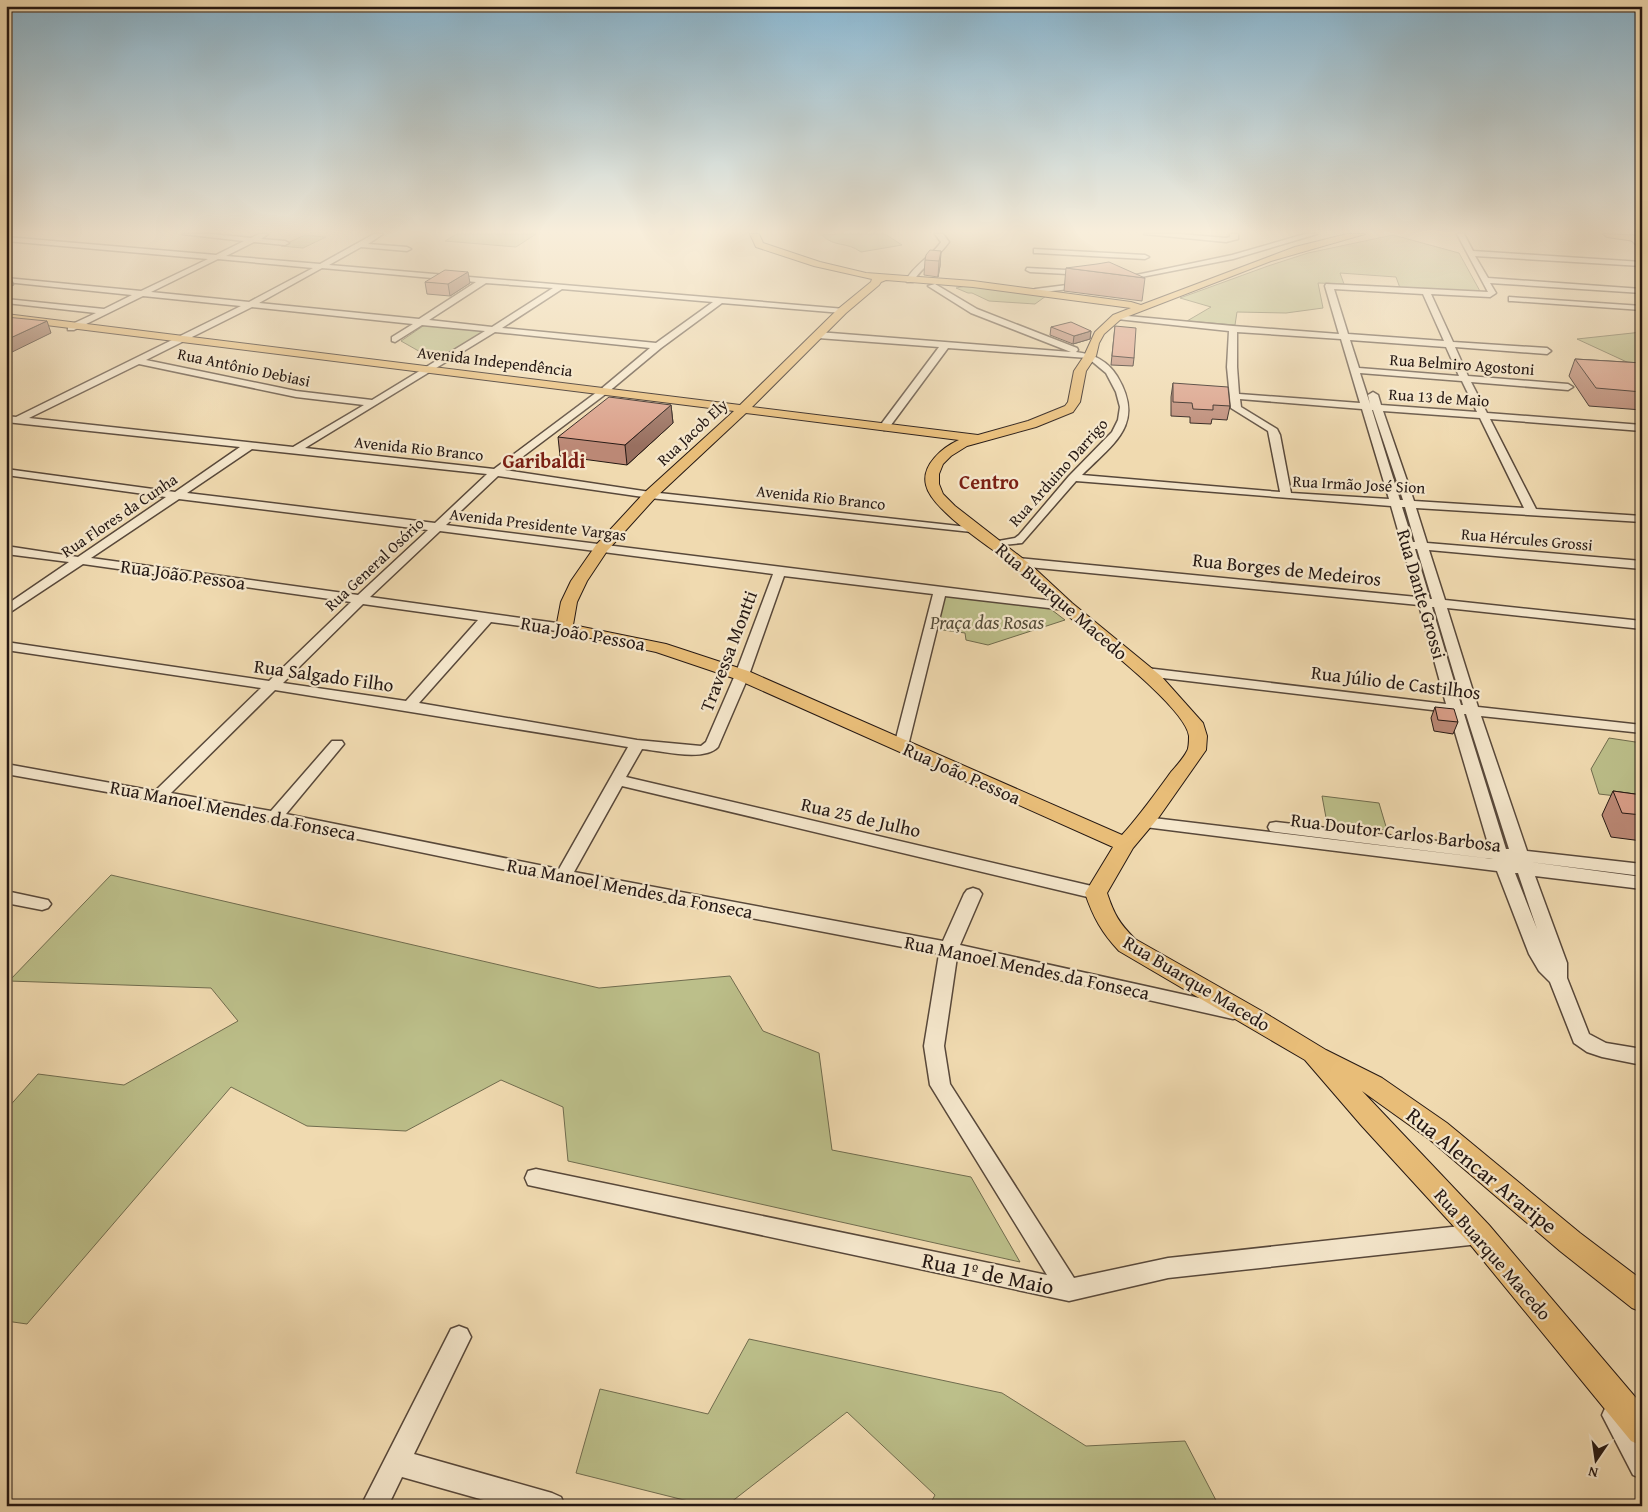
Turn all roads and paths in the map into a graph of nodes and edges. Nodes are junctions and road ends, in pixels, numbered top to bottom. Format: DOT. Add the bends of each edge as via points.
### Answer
graph roads {
  1 [pos="1116,304"];
  2 [pos="38,305"];
  3 [pos="120,305"];
  4 [pos="246,305"];
  5 [pos="250,305"];
  6 [pos="447,305"];
  7 [pos="533,305"];
  8 [pos="715,305"];
  9 [pos="771,305"];
  10 [pos="850,305"];
  11 [pos="963,305"];
  12 [pos="1149,305"];
  13 [pos="1337,305"];
  14 [pos="1344,305"];
  15 [pos="1432,305"];
  16 [pos="1592,305"];
  17 [pos="1642,308"];
  18 [pos="1138,309"];
  19 [pos="842,311"];
  20 [pos="105,312"];
  21 [pos="1117,317"];
  22 [pos="6,319"];
  23 [pos="420,322"];
  24 [pos="74,327"];
  25 [pos="494,329"];
  26 [pos="1233,329"];
  27 [pos="818,335"];
  28 [pos="1350,337"];
  29 [pos="395,339"];
  30 [pos="179,340"];
  31 [pos="1449,344"];
  32 [pos="945,345"];
  33 [pos="658,346"];
  34 [pos="1547,351"];
  35 [pos="1090,356"];
  36 [pos="139,360"];
  37 [pos="1354,370"];
  38 [pos="1365,371"];
  39 [pos="425,372"];
  40 [pos="1465,379"];
  41 [pos="1568,387"];
  42 [pos="600,393"];
  43 [pos="1234,396"];
  44 [pos="374,402"];
  45 [pos="1366,406"];
  46 [pos="1377,407"];
  47 [pos="740,411"];
  48 [pos="1485,416"];
  49 [pos="6,419"];
  50 [pos="18,420"];
  51 [pos="884,427"];
  52 [pos="1642,428"];
  53 [pos="1374,432"];
  54 [pos="1385,433"];
  55 [pos="980,439"];
  56 [pos="962,443"];
  57 [pos="249,446"];
  58 [pos="293,451"];
  59 [pos="6,472"];
  60 [pos="496,472"];
  61 [pos="1074,478"];
  62 [pos="650,495"];
  63 [pos="175,496"];
  64 [pos="1286,496"];
  65 [pos="1402,503"];
  66 [pos="1532,512"];
  67 [pos="1642,519"];
  68 [pos="438,527"];
  69 [pos="977,531"];
  70 [pos="997,544"];
  71 [pos="1415,545"];
  72 [pos="601,548"];
  73 [pos="6,550"];
  74 [pos="82,560"];
  75 [pos="1022,565"];
  76 [pos="1642,565"];
  77 [pos="779,573"];
  78 [pos="940,591"];
  79 [pos="361,599"];
  80 [pos="1066,606"];
  81 [pos="1433,607"];
  82 [pos="6,611"];
  83 [pos="488,617"];
  84 [pos="1592,624"];
  85 [pos="1642,625"];
  86 [pos="564,628"];
  87 [pos="1642,633"];
  88 [pos="6,646"];
  89 [pos="742,675"];
  90 [pos="1150,676"];
  91 [pos="271,686"];
  92 [pos="409,706"];
  93 [pos="1456,712"];
  94 [pos="1473,714"];
  95 [pos="1642,729"];
  96 [pos="1642,736"];
  97 [pos="337,744"];
  98 [pos="636,744"];
  99 [pos="713,744"];
  100 [pos="901,746"];
  101 [pos="6,770"];
  102 [pos="617,780"];
  103 [pos="160,795"];
  104 [pos="275,817"];
  105 [pos="1149,817"];
  106 [pos="1125,844"];
  107 [pos="1502,859"];
  108 [pos="1522,861"];
  109 [pos="1642,870"];
  110 [pos="564,876"];
  111 [pos="1642,883"];
  112 [pos="1096,893"];
  113 [pos="972,894"];
  114 [pos="6,897"];
  115 [pos="42,904"];
  116 [pos="949,949"];
  117 [pos="1558,978"];
  118 [pos="1252,1016"];
  119 [pos="1314,1053"];
  120 [pos="1642,1058"];
  121 [pos="536,1178"];
  122 [pos="1480,1234"];
  123 [pos="1069,1290"];
  124 [pos="1642,1298"];
  125 [pos="459,1337"];
  126 [pos="1594,1373"];
  127 [pos="1642,1430"];
  128 [pos="396,1462"];
  129 [pos="1642,1466"];
  130 [pos="374,1506"];
  131 [pos="552,1506"];
  1 -- 18 [label="main road" via="1119,308"];
  1 -- 21 [label="main road"];
  2 -- 20 [label="street"];
  3 -- 20 [label="street"];
  4 -- 5 [label="street"];
  5 -- 23 [label="street"];
  5 -- 30 [label="street"];
  6 -- 23 [label="street"];
  7 -- 25 [label="street"];
  8 -- 33 [label="street, Rua General Osório"];
  9 -- 19 [label="street"];
  10 -- 19 [label="main road, Rua Jacob Ely"];
  11 -- 35 [label="street, Rua Arduino Darrigo"];
  12 -- 18 [label="main road"];
  13 -- 28 [label="street, Rua Dante Grossi"];
  14 -- 28 [label="street, Rua Dante Grossi"];
  15 -- 31 [label="street"];
  16 -- 17 [label="street"];
  18 -- 21 [label="main road"];
  19 -- 27 [label="main road, Rua Jacob Ely"];
  20 -- 24 [label="street"];
  21 -- 26 [label="street"];
  21 -- 35 [label="main road" via="1100,332"];
  22 -- 24 [label="main road, Avenida Independência"];
  23 -- 25 [label="street"];
  23 -- 29 [label="street"];
  24 -- 30 [label="main road, Avenida Independência"];
  25 -- 33 [label="street"];
  25 -- 39 [label="street"];
  26 -- 28 [label="street"];
  26 -- 43 [label="street"];
  27 -- 32 [label="street"];
  27 -- 47 [label="main road, Rua Jacob Ely"];
  28 -- 31 [label="street"];
  28 -- 37 [label="street, Rua Dante Grossi"];
  28 -- 38 [label="street, Rua Dante Grossi"];
  30 -- 36 [label="street"];
  30 -- 39 [label="main road, Avenida Independência"];
  31 -- 34 [label="street"];
  31 -- 40 [label="street"];
  32 -- 35 [label="street"];
  32 -- 51 [label="street"];
  33 -- 42 [label="street, Rua General Osório"];
  35 -- 55 [label="main road" via="1080,371 1074,402 1069,409"];
  35 -- 61 [label="street, Rua Arduino Darrigo" via="1110,373 1118,386 1124,403 1123,425"];
  36 -- 44 [label="street, Rua Antônio Debiasi" via="296,394"];
  36 -- 50 [label="street"];
  37 -- 38 [label="street, Rua Belmiro Agostoni"];
  37 -- 45 [label="street, Rua Dante Grossi"];
  38 -- 40 [label="street, Rua Belmiro Agostoni"];
  38 -- 46 [label="street, Rua Dante Grossi"];
  39 -- 42 [label="main road, Avenida Independência"];
  39 -- 44 [label="street"];
  40 -- 41 [label="street, Rua Belmiro Agostoni"];
  40 -- 48 [label="street"];
  42 -- 47 [label="main road, Avenida Independência"];
  42 -- 60 [label="street, Rua General Osório"];
  43 -- 45 [label="street, Rua 13 de Maio"];
  43 -- 64 [label="street" via="1239,411 1267,425 1275,436"];
  44 -- 58 [label="street"];
  45 -- 46 [label="street, Rua 13 de Maio"];
  45 -- 53 [label="street, Rua Dante Grossi"];
  46 -- 48 [label="street, Rua 13 de Maio"];
  46 -- 54 [label="street, Rua Dante Grossi"];
  47 -- 51 [label="main road, Avenida Independência"];
  47 -- 56 [label="main road, Avenida Independência"];
  47 -- 62 [label="main road, Rua Jacob Ely"];
  48 -- 52 [label="street, Rua 13 de Maio"];
  48 -- 66 [label="street"];
  49 -- 50 [label="street, Avenida Rio Branco"];
  50 -- 57 [label="street, Avenida Rio Branco"];
  51 -- 55 [label="main road, Avenida Independência"];
  53 -- 54 [label="street"];
  53 -- 65 [label="street, Rua Dante Grossi"];
  54 -- 65 [label="street, Rua Dante Grossi"];
  55 -- 56 [label="main road"];
  56 -- 69 [label="main road, Rua Buarque Macedo" via="937,463 932,484 937,496"];
  57 -- 58 [label="street, Avenida Rio Branco"];
  57 -- 63 [label="street, Rua Flores da Cunha"];
  58 -- 60 [label="street, Avenida Rio Branco"];
  59 -- 63 [label="street, Avenida Presidente Vargas"];
  60 -- 62 [label="street, Avenida Rio Branco"];
  60 -- 68 [label="street, Rua General Osório"];
  61 -- 64 [label="street, Rua Irmão José Sion"];
  61 -- 70 [label="street, Rua Arduino Darrigo" via="1024,537"];
  62 -- 69 [label="street, Avenida Rio Branco"];
  62 -- 72 [label="main road, Rua Jacob Ely"];
  63 -- 68 [label="street, Avenida Presidente Vargas"];
  63 -- 74 [label="street, Rua Flores da Cunha"];
  64 -- 65 [label="street, Rua Irmão José Sion"];
  65 -- 66 [label="street, Rua Irmão José Sion"];
  65 -- 71 [label="street, Rua Dante Grossi"];
  66 -- 67 [label="street, Rua Irmão José Sion"];
  68 -- 72 [label="street, Avenida Presidente Vargas"];
  68 -- 79 [label="street, Rua General Osório"];
  69 -- 70 [label="main road, Rua Buarque Macedo"];
  70 -- 75 [label="main road, Rua Buarque Macedo"];
  71 -- 76 [label="street, Rua Hércules Grossi"];
  71 -- 81 [label="street, Rua Dante Grossi"];
  72 -- 77 [label="street, Avenida Presidente Vargas"];
  72 -- 86 [label="main road, Rua Jacob Ely" via="569,602"];
  73 -- 74 [label="street, Rua João Pessoa"];
  74 -- 79 [label="street, Rua João Pessoa"];
  74 -- 82 [label="street, Rua Flores da Cunha"];
  75 -- 80 [label="main road, Rua Buarque Macedo"];
  75 -- 81 [label="street, Rua Borges de Medeiros"];
  77 -- 78 [label="street, Avenida Presidente Vargas"];
  77 -- 89 [label="street, Travessa Montti"];
  78 -- 80 [label="street, Avenida Presidente Vargas"];
  78 -- 100 [label="street"];
  79 -- 83 [label="street, Rua João Pessoa"];
  79 -- 91 [label="street, Rua General Osório"];
  80 -- 90 [label="main road, Rua Buarque Macedo"];
  81 -- 84 [label="street, Rua Borges de Medeiros"];
  81 -- 93 [label="street, Rua Dante Grossi"];
  81 -- 94 [label="street, Rua Dante Grossi"];
  83 -- 86 [label="street, Rua João Pessoa"];
  83 -- 92 [label="street"];
  84 -- 85 [label="street, Rua Borges de Medeiros"];
  84 -- 87 [label="street, Rua Borges de Medeiros"];
  86 -- 89 [label="main road, Rua João Pessoa" via="630,640"];
  88 -- 91 [label="street, Rua Salgado Filho"];
  89 -- 99 [label="street, Travessa Montti"];
  89 -- 100 [label="main road, Rua João Pessoa"];
  90 -- 93 [label="street, Rua Júlio de Castilhos"];
  90 -- 105 [label="main road, Rua Buarque Macedo" via="1194,722 1198,736 1197,750"];
  91 -- 92 [label="street, Rua Salgado Filho"];
  91 -- 103 [label="street, Rua General Osório"];
  92 -- 98 [label="street, Rua Salgado Filho"];
  93 -- 94 [label="street, Rua Júlio de Castilhos"];
  93 -- 107 [label="street, Rua Dante Grossi"];
  94 -- 95 [label="street, Rua Júlio de Castilhos"];
  94 -- 96 [label="street, Rua Júlio de Castilhos"];
  94 -- 108 [label="street, Rua Dante Grossi"];
  97 -- 104 [label="street"];
  98 -- 99 [label="street, Rua Salgado Filho" via="702,751"];
  98 -- 102 [label="street"];
  100 -- 106 [label="main road, Rua João Pessoa"];
  101 -- 103 [label="street, Rua Manoel Mendes da Fonseca"];
  102 -- 110 [label="street"];
  102 -- 112 [label="street, Rua 25 de Julho"];
  103 -- 104 [label="street, Rua Manoel Mendes da Fonseca"];
  104 -- 110 [label="street, Rua Manoel Mendes da Fonseca"];
  105 -- 106 [label="main road, Rua Buarque Macedo"];
  105 -- 107 [label="street, Rua Doutor Carlos Barbosa"];
  106 -- 112 [label="main road, Rua Buarque Macedo"];
  107 -- 108 [label="street, Rua Doutor Carlos Barbosa"];
  107 -- 117 [label="street, Rua Dante Grossi" via="1538,954"];
  108 -- 109 [label="street, Rua Doutor Carlos Barbosa"];
  108 -- 111 [label="street, Rua Doutor Carlos Barbosa"];
  108 -- 117 [label="street, Rua Dante Grossi" via="1558,963"];
  110 -- 116 [label="street, Rua Manoel Mendes da Fonseca"];
  112 -- 118 [label="main road, Rua Buarque Macedo" via="1104,917 1127,945"];
  113 -- 116 [label="street, Rua 1º de Maio"];
  114 -- 115 [label="street"];
  116 -- 118 [label="street, Rua Manoel Mendes da Fonseca"];
  116 -- 123 [label="street, Rua 1º de Maio" via="934,1046 940,1085"];
  117 -- 120 [label="street, Rua Dante Grossi" via="1581,1038 1597,1049"];
  118 -- 119 [label="main road, Rua Buarque Macedo"];
  119 -- 122 [label="main road, Rua Buarque Macedo" via="1370,1118"];
  119 -- 124 [label="main road, Rua Alencar Araripe" via="1373,1085 1438,1132"];
  121 -- 123 [label="street, Rua 1º de Maio"];
  122 -- 123 [label="street" via="1168,1268"];
  122 -- 126 [label="main road, Rua Buarque Macedo"];
  125 -- 128 [label="street"];
  126 -- 127 [label="main road, Rua Buarque Macedo"];
  126 -- 129 [label="street"];
  128 -- 130 [label="street"];
  128 -- 131 [label="street"];
}
